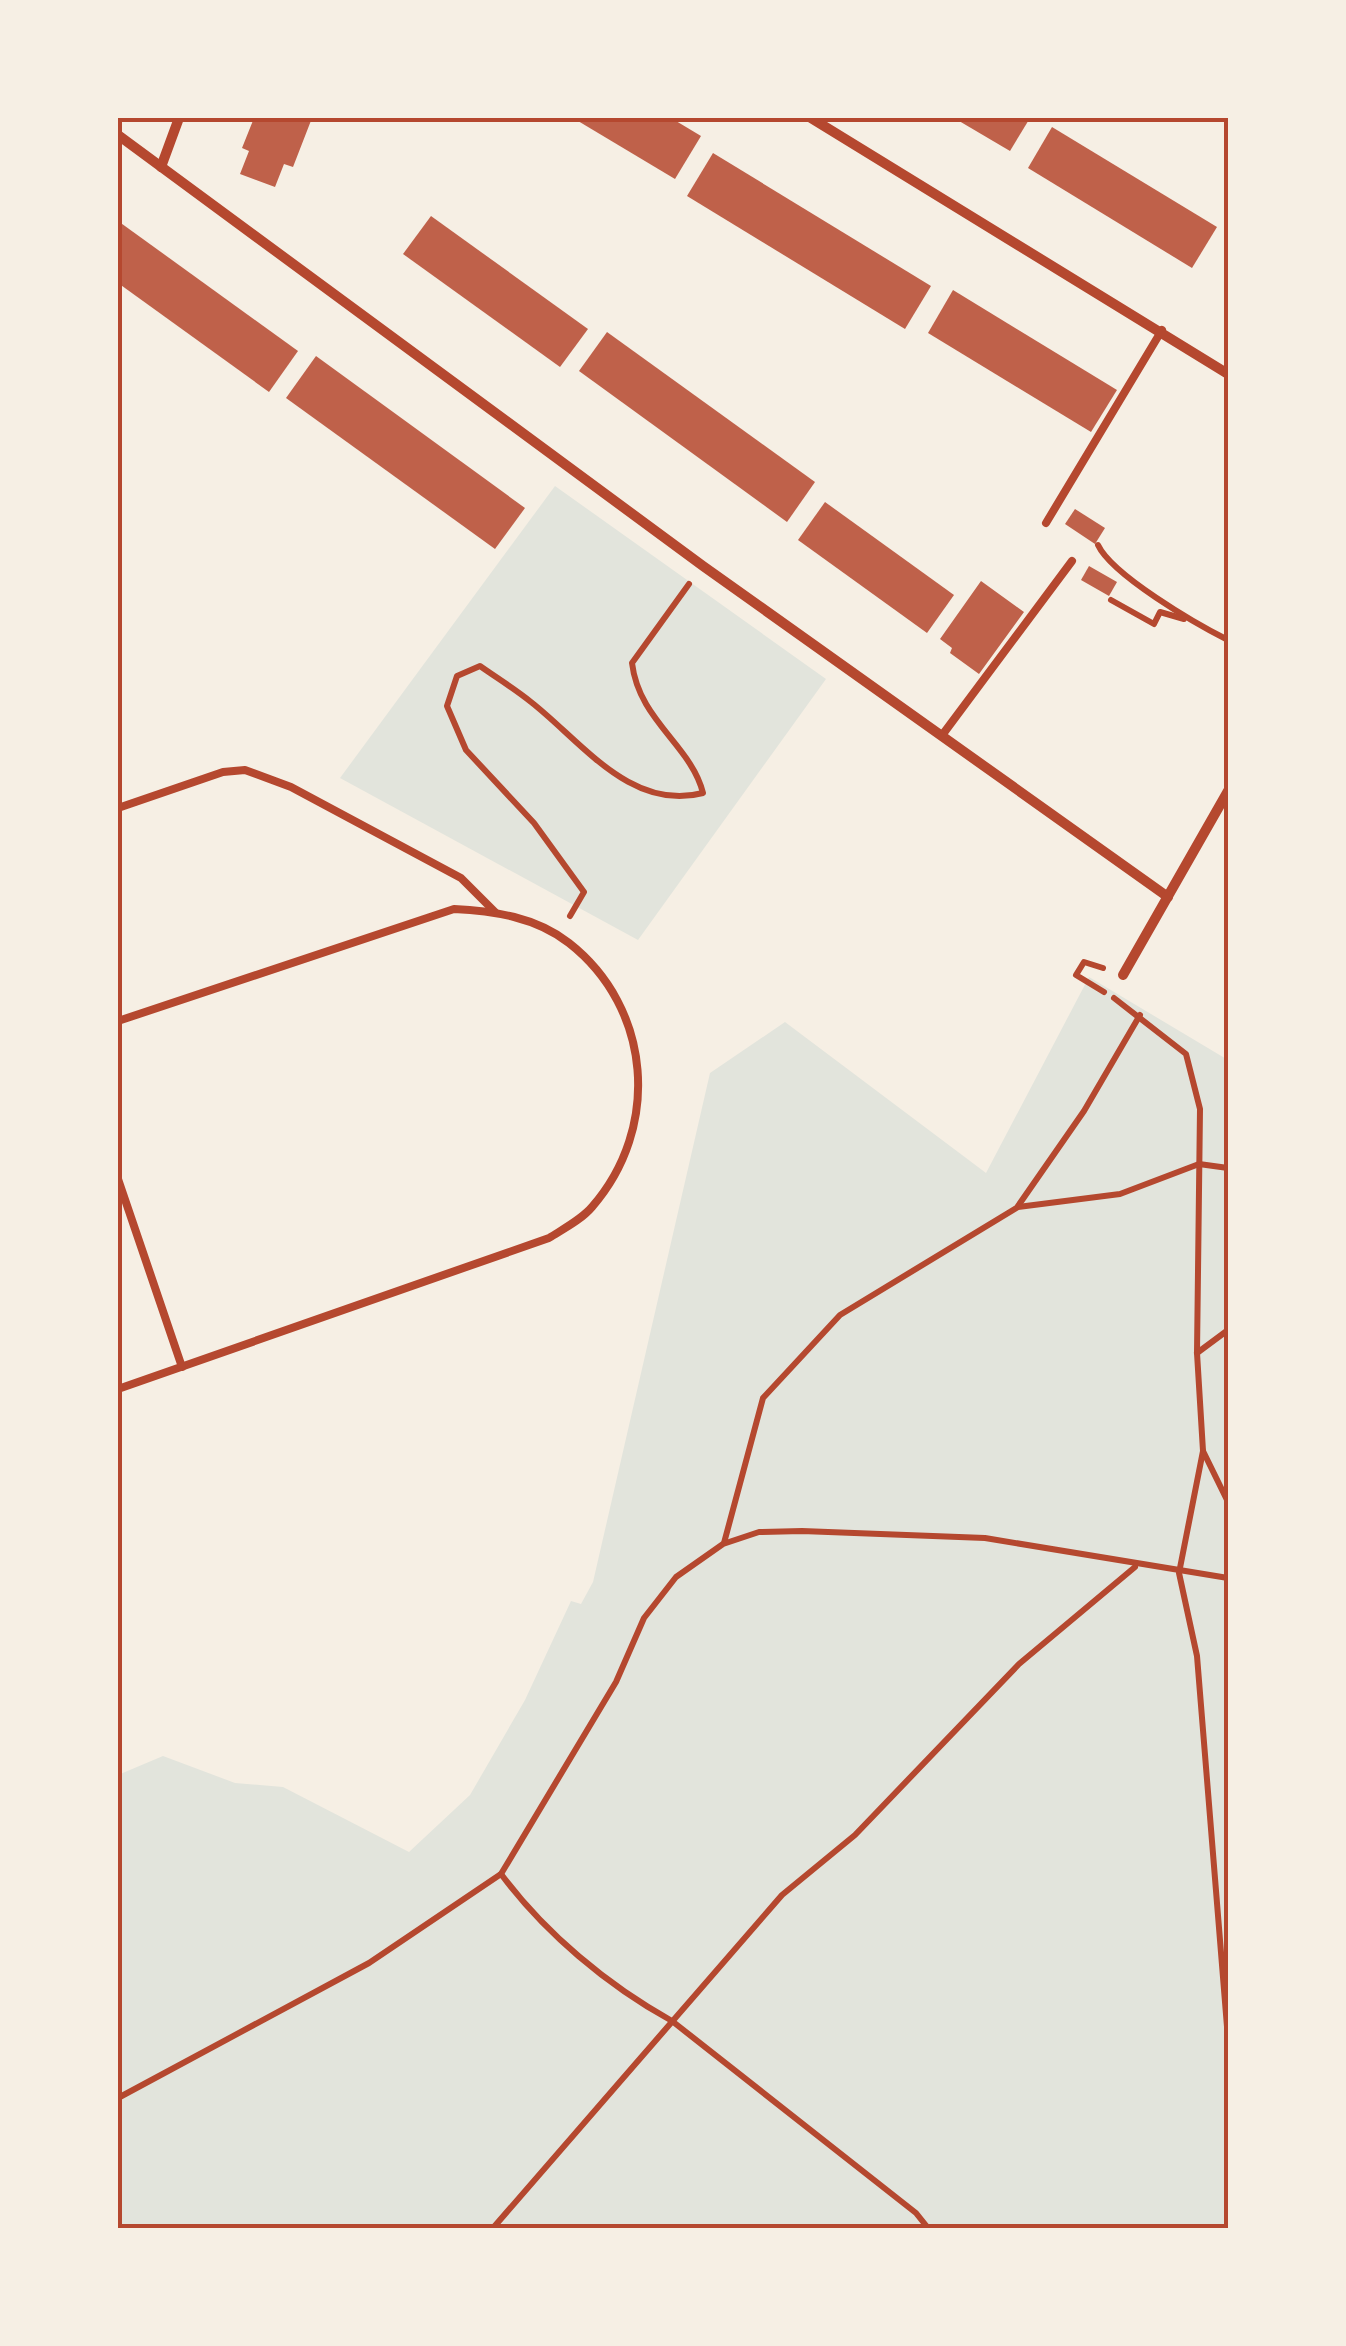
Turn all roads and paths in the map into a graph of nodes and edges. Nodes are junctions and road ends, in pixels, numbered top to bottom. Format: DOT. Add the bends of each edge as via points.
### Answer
graph roads {
  1 [pos="179,118"];
  2 [pos="810,118"];
  3 [pos="118,135"];
  4 [pos="161,166"];
  5 [pos="1162,330"];
  6 [pos="1228,374"];
  7 [pos="1046,524"];
  8 [pos="1098,545"];
  9 [pos="1072,561"];
  10 [pos="703,566"];
  11 [pos="1111,600"];
  12 [pos="1190,620"];
  13 [pos="1228,640"];
  14 [pos="943,734"];
  15 [pos="1228,790"];
  16 [pos="118,808"];
  17 [pos="1168,897"];
  18 [pos="494,912"];
  19 [pos="551,916"];
  20 [pos="1123,975"];
  21 [pos="1140,1015"];
  22 [pos="118,1021"];
  23 [pos="1199,1164"];
  24 [pos="1228,1168"];
  25 [pos="118,1179"];
  26 [pos="1018,1208"];
  27 [pos="1228,1330"];
  28 [pos="1197,1353"];
  29 [pos="182,1367"];
  30 [pos="118,1390"];
  31 [pos="1203,1450"];
  32 [pos="1228,1502"];
  33 [pos="723,1544"];
  34 [pos="1136,1566"];
  35 [pos="1180,1573"];
  36 [pos="1228,1578"];
  37 [pos="500,1874"];
  38 [pos="672,2021"];
  39 [pos="1228,2039"];
  40 [pos="118,2098"];
  41 [pos="494,2228"];
  42 [pos="928,2228"];
  1 -- 4 [label="street"];
  2 -- 5 [label="street"];
  3 -- 4 [label="street"];
  4 -- 10 [label="street"];
  5 -- 6 [label="street"];
  5 -- 7 [label="lane"];
  8 -- 12 [label="path" via="1107,564"];
  9 -- 14 [label="lane"];
  10 -- 14 [label="street"];
  10 -- 19 [label="path" via="632,662 643,699 703,793 644,792 480,666 457,676 448,706 466,750 534,823 584,892 570,917"];
  11 -- 12 [label="path" via="1154,624 1160,612"];
  12 -- 13 [label="path"];
  14 -- 17 [label="street"];
  15 -- 17 [label="street"];
  16 -- 18 [label="lane" via="245,770 461,878"];
  17 -- 20 [label="street"];
  18 -- 22 [label="lane" via="454,909"];
  18 -- 29 [label="lane" via="568,942 621,1008 638,1056 640,1092 615,1177 590,1210 549,1238"];
  20 -- 21 [label="path" via="1084,962 1076,974"];
  21 -- 23 [label="path" via="1192,1065"];
  21 -- 26 [label="path"];
  23 -- 24 [label="path"];
  23 -- 26 [label="path" via="1120,1194"];
  23 -- 28 [label="path"];
  25 -- 29 [label="lane"];
  26 -- 33 [label="path" via="840,1315 763,1398"];
  27 -- 28 [label="path"];
  28 -- 31 [label="path"];
  29 -- 30 [label="lane"];
  31 -- 32 [label="path"];
  31 -- 35 [label="path"];
  33 -- 34 [label="path" via="759,1532 890,1532 985,1538"];
  33 -- 37 [label="path" via="676,1576 644,1618 606,1698"];
  34 -- 35 [label="path"];
  34 -- 38 [label="path" via="1018,1664 855,1835 782,1895"];
  35 -- 36 [label="path"];
  35 -- 39 [label="path" via="1196,1656"];
  37 -- 38 [label="path" via="534,1918"];
  37 -- 40 [label="path" via="369,1963"];
  38 -- 41 [label="path"];
  38 -- 42 [label="path"];
}
